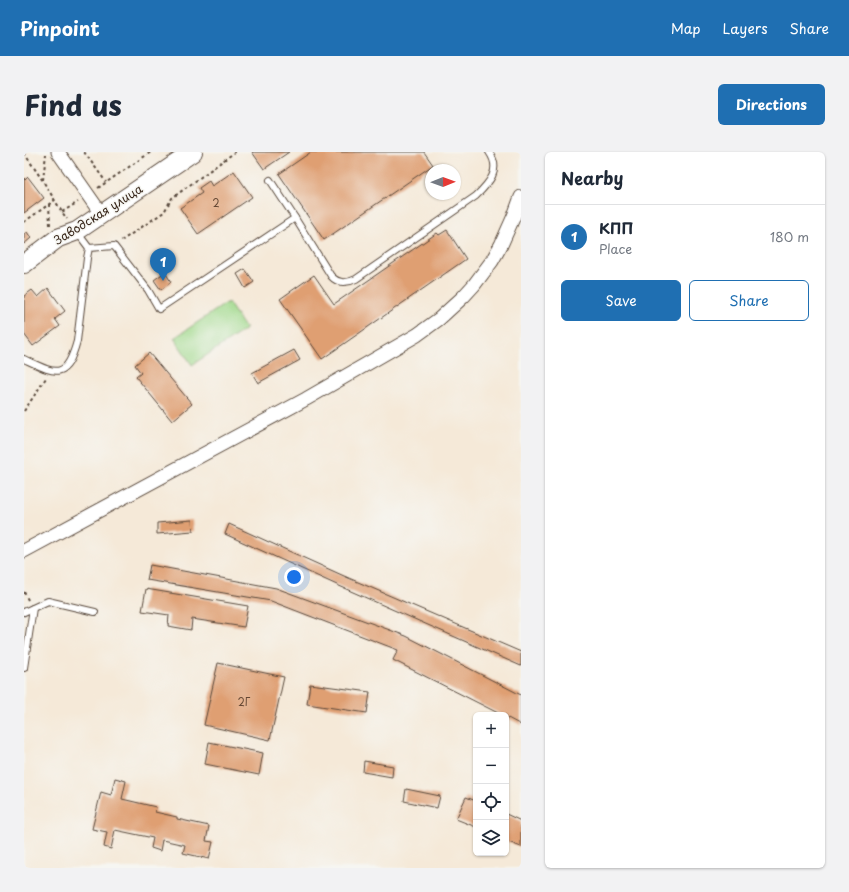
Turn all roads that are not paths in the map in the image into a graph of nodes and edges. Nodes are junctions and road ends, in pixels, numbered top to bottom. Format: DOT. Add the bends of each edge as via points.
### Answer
graph roads {
  1 [pos="58,152"];
  2 [pos="193,152"];
  3 [pos="489,152"];
  4 [pos="270,180"];
  5 [pos="521,197"];
  6 [pos="102,215"];
  7 [pos="295,218"];
  8 [pos="77,231"];
  9 [pos="89,248"];
  10 [pos="24,264"];
  11 [pos="24,359"];
  12 [pos="24,551"];
  13 [pos="32,608"];
  14 [pos="24,612"];
  15 [pos="95,612"];
  16 [pos="24,668"];
  1 -- 6 [label="street"];
  2 -- 6 [label="street, Заводская улица"];
  3 -- 7 [label="lane" via="494,162 494,172 487,185 476,196 351,281 340,282 331,276"];
  4 -- 7 [label="lane"];
  5 -- 12 [label="street" via="512,222 492,261 463,298 433,323 306,399"];
  6 -- 8 [label="street, Заводская улица"];
  7 -- 9 [label="lane" via="159,309 148,290 114,246"];
  8 -- 9 [label="lane"];
  8 -- 10 [label="street, Заводская улица" via="58,238"];
  9 -- 11 [label="lane" via="77,341 65,369 51,371"];
  13 -- 14 [label="lane"];
  13 -- 15 [label="lane" via="48,601"];
  13 -- 16 [label="lane"];
}
